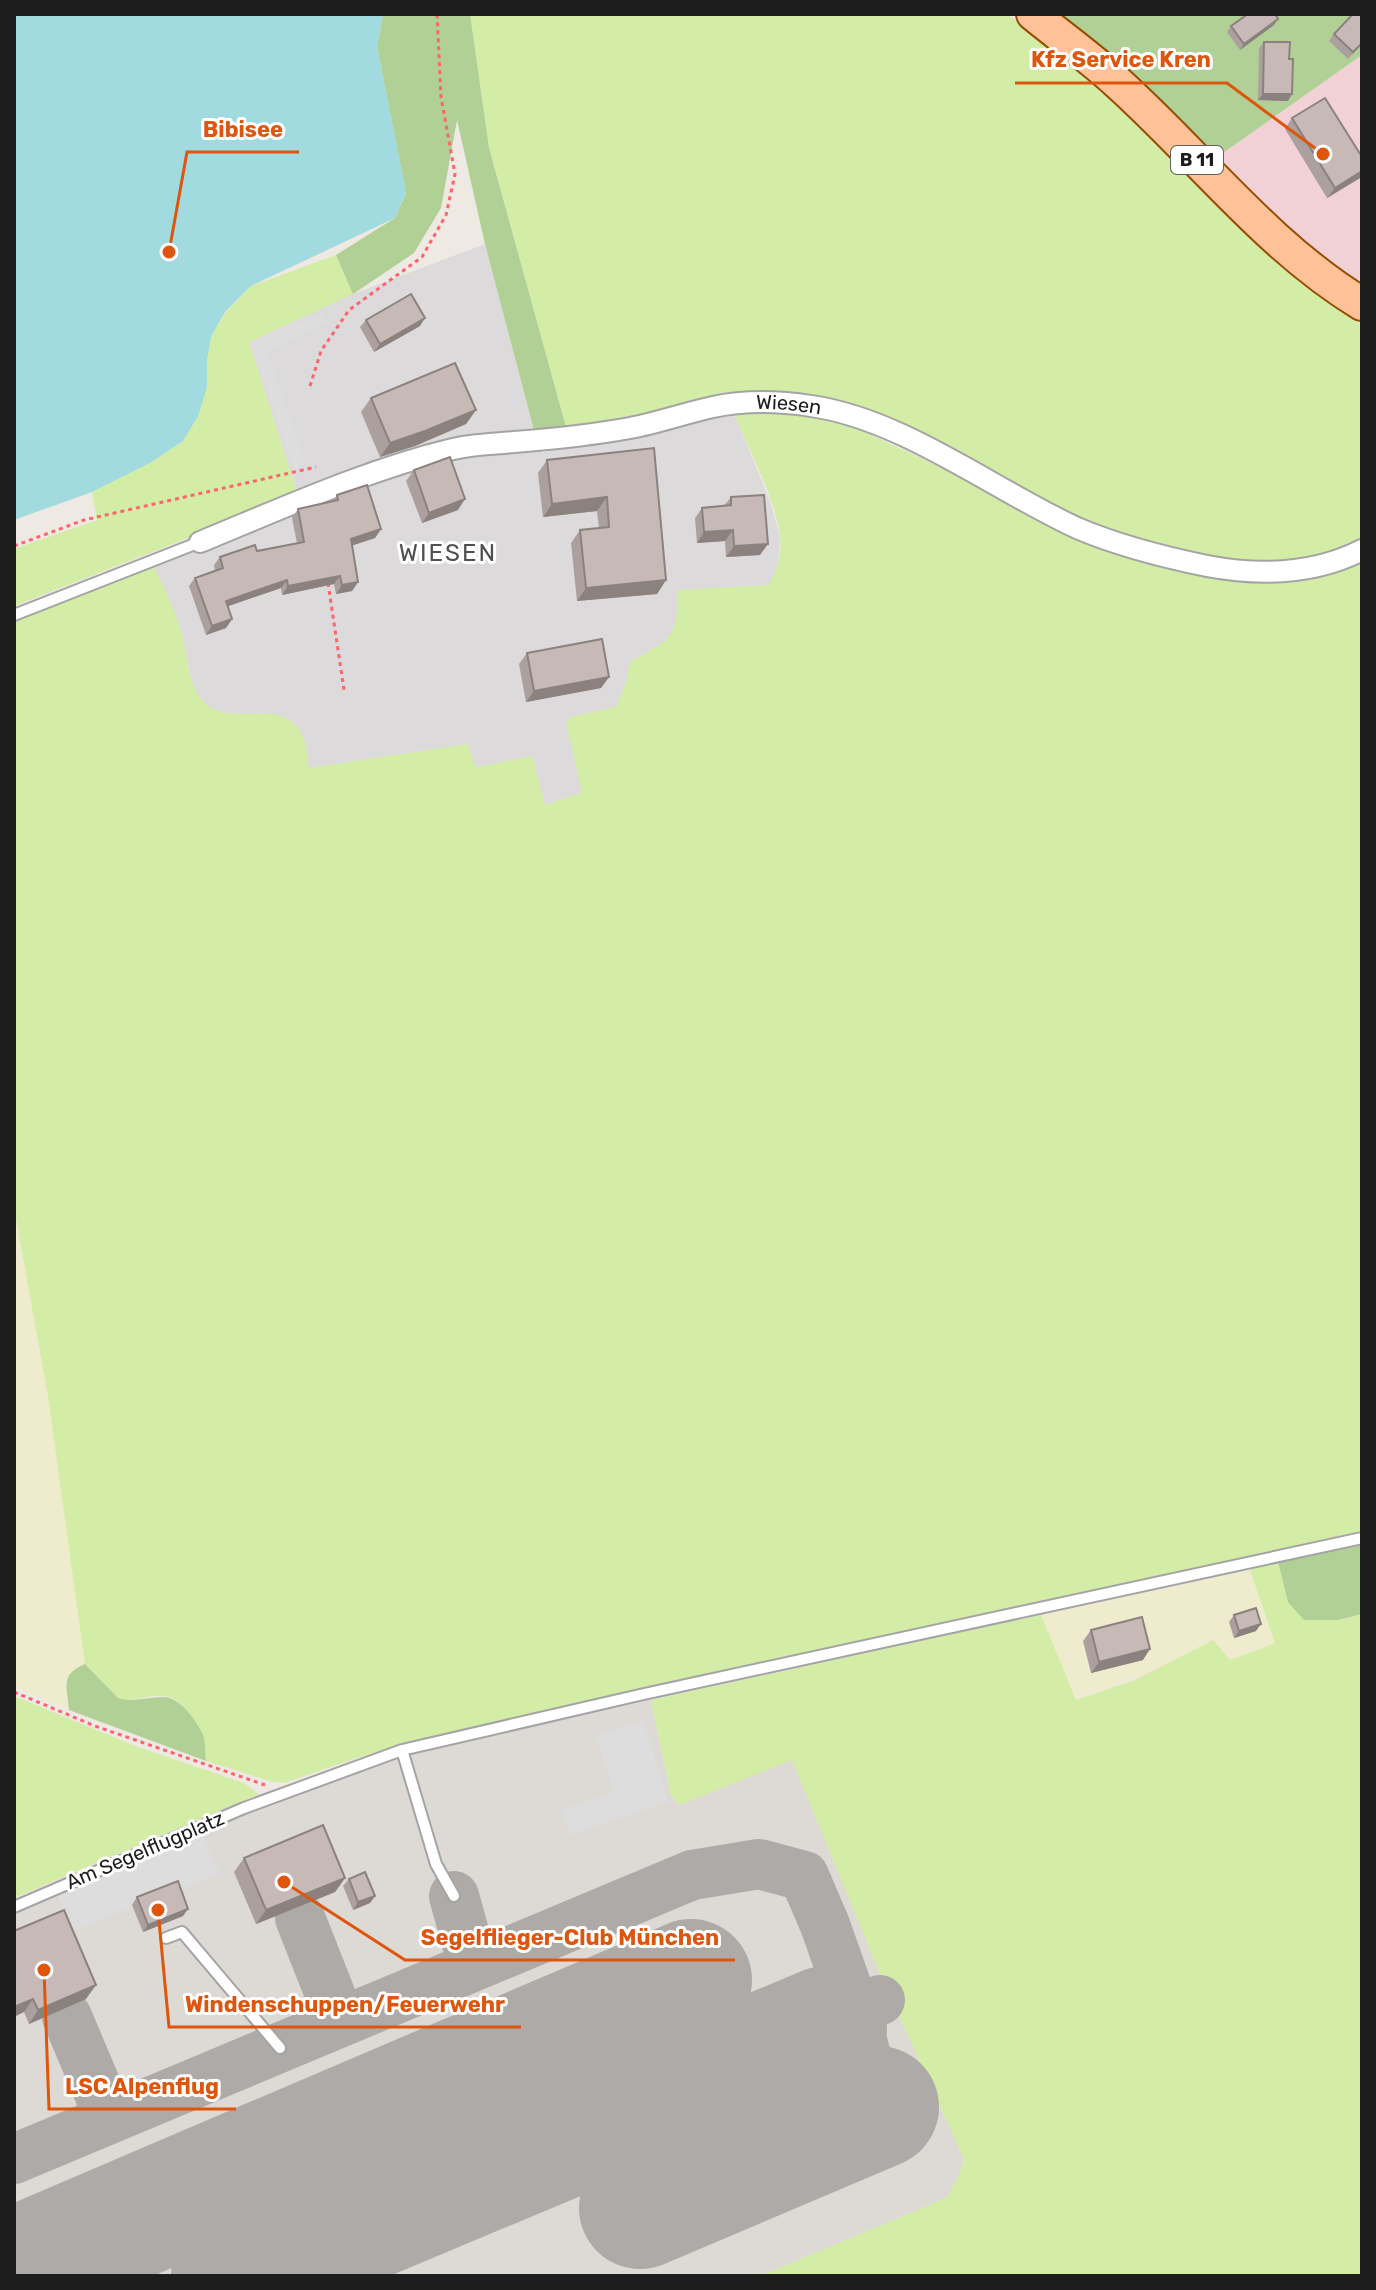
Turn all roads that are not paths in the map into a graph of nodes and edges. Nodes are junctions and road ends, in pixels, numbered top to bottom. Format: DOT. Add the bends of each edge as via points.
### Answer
graph roads {
  1 [pos="1039,16"];
  2 [pos="1362,304"];
  3 [pos="200,542"];
  4 [pos="1362,550"];
  5 [pos="14,615"];
  6 [pos="1362,1538"];
  7 [pos="402,1750"];
  8 [pos="454,1896"];
  9 [pos="14,1907"];
  10 [pos="166,1938"];
  11 [pos="280,2048"];
  1 -- 2 [label="main road, B 11" via="1117,82 1267,230"];
  3 -- 4 [label="street, Wiesen" via="320,492 457,448 632,428 760,401 814,406 875,423 1077,528 1152,555 1234,571 1289,572"];
  3 -- 5 [label="lane"];
  6 -- 7 [label="lane, Am Segelflugplatz"];
  7 -- 8 [label="lane" via="436,1864"];
  7 -- 9 [label="lane, Am Segelflugplatz" via="277,1795"];
  10 -- 11 [label="lane" via="182,1932"];
}
